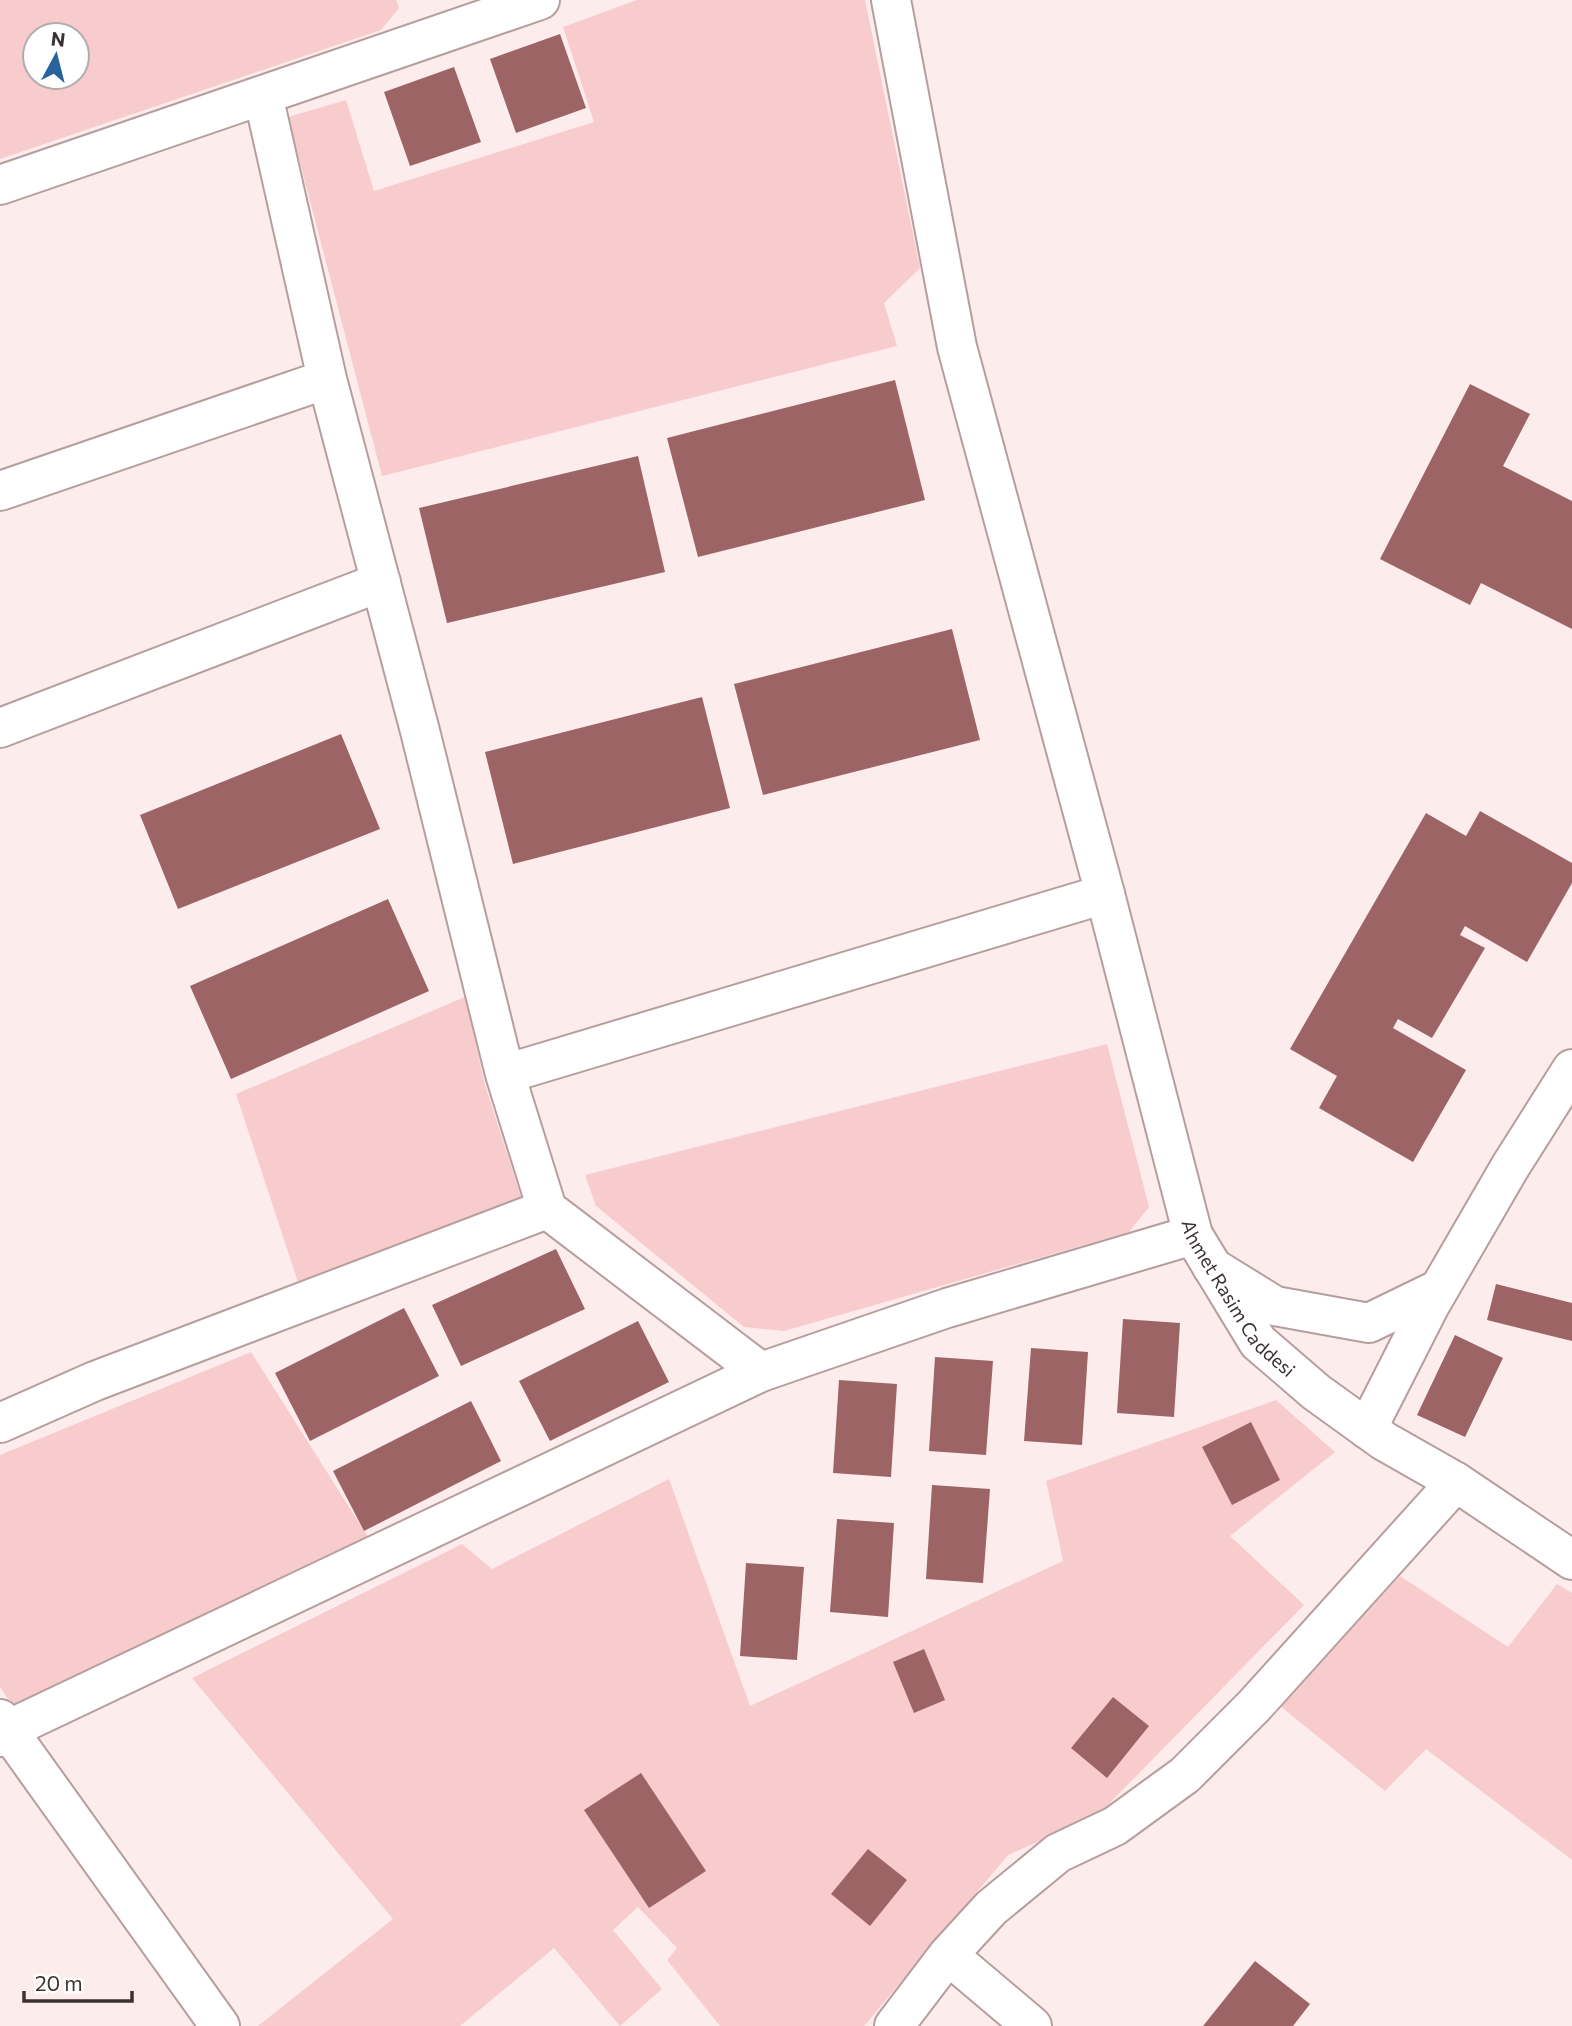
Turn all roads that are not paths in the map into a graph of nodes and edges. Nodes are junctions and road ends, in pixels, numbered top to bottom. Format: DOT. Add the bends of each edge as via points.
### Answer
graph roads {
  1 [pos="540,0"];
  2 [pos="891,0"];
  3 [pos="263,95"];
  4 [pos="0,184"];
  5 [pos="327,379"];
  6 [pos="0,491"];
  7 [pos="381,582"];
  8 [pos="0,728"];
  9 [pos="1105,894"];
  10 [pos="1572,1069"];
  11 [pos="505,1074"];
  12 [pos="547,1209"];
  13 [pos="1193,1235"];
  14 [pos="1212,1268"];
  15 [pos="1439,1289"];
  16 [pos="761,1372"];
  17 [pos="0,1423"];
  18 [pos="1367,1429"];
  19 [pos="1456,1482"];
  20 [pos="1572,1560"];
  21 [pos="3,1729"];
  22 [pos="948,1955"];
  23 [pos="220,2026"];
  24 [pos="894,2026"];
  25 [pos="1032,2026"];
  1 -- 3 [label="street"];
  2 -- 9 [label="street, Ahmet Rasim Caddesi" via="957,347"];
  3 -- 4 [label="street"];
  3 -- 5 [label="street"];
  5 -- 6 [label="street"];
  5 -- 7 [label="street"];
  7 -- 8 [label="street"];
  7 -- 11 [label="street"];
  9 -- 11 [label="street"];
  9 -- 13 [label="street, Ahmet Rasim Caddesi"];
  10 -- 15 [label="street"];
  11 -- 12 [label="street"];
  12 -- 16 [label="street"];
  12 -- 17 [label="street" via="95,1381"];
  13 -- 14 [label="street, Ahmet Rasim Caddesi"];
  13 -- 16 [label="street" via="947,1308"];
  14 -- 15 [label="street" via="1275,1306 1369,1323"];
  14 -- 18 [label="street, Ahmet Rasim Caddesi" via="1258,1342"];
  15 -- 18 [label="street"];
  16 -- 21 [label="street"];
  18 -- 19 [label="street, Ahmet Rasim Caddesi"];
  19 -- 20 [label="street, Ahmet Rasim Caddesi"];
  19 -- 22 [label="street" via="1254,1706 1185,1774 1115,1826 1058,1853 991,1908"];
  21 -- 23 [label="street"];
  22 -- 24 [label="street"];
  22 -- 25 [label="street"];
}
